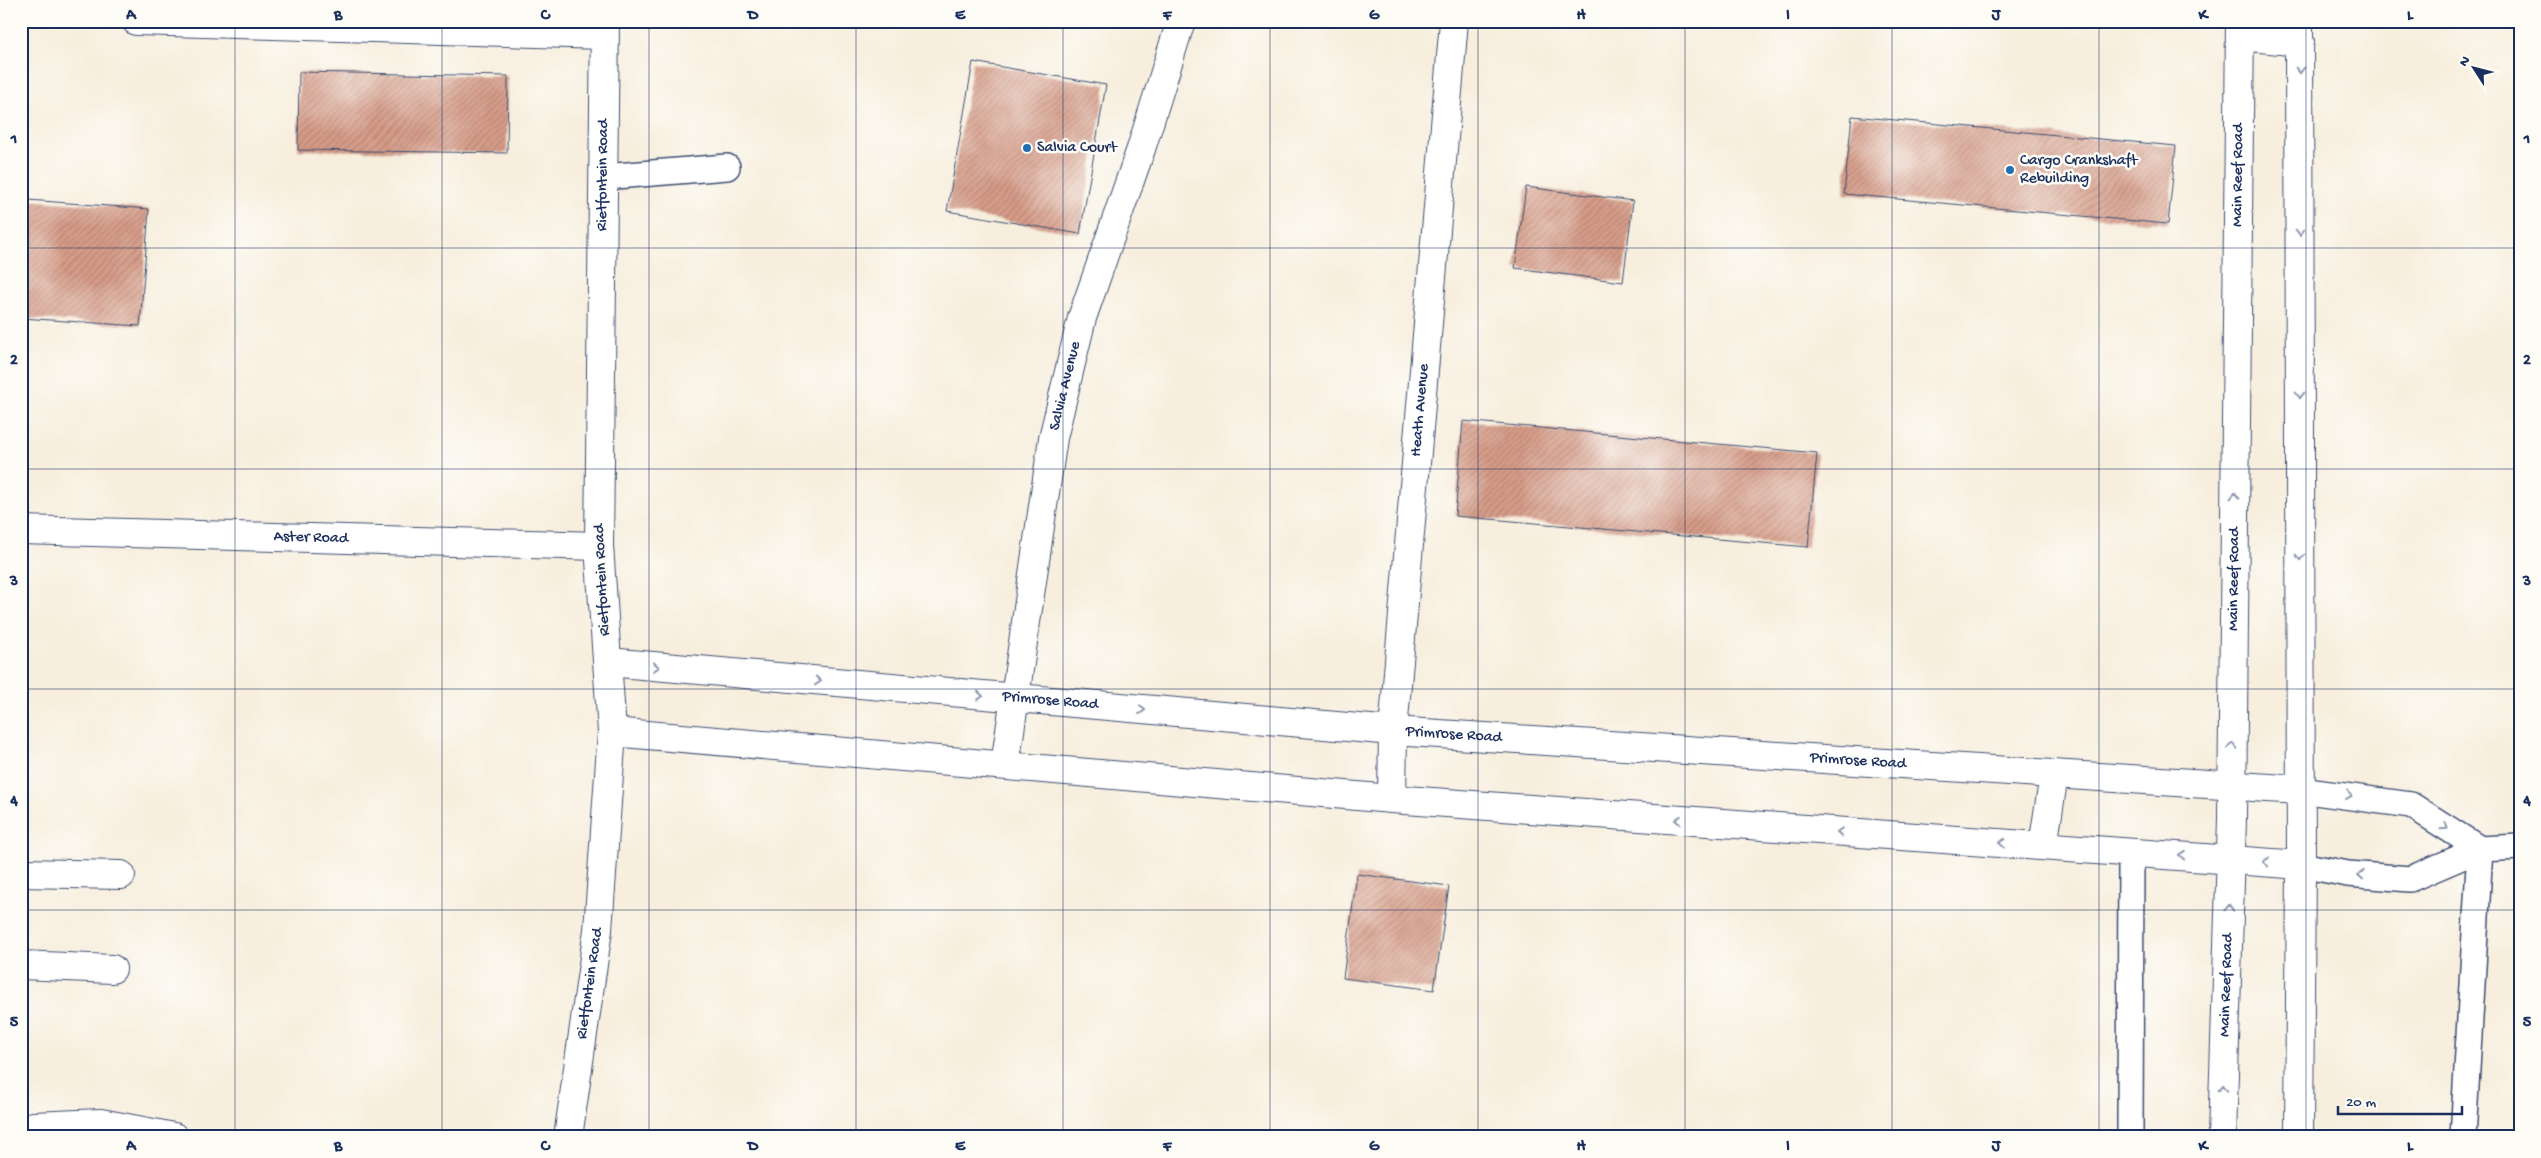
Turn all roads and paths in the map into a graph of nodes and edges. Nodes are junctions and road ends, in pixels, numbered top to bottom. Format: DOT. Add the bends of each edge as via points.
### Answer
graph roads {
  1 [pos="136,21"];
  2 [pos="1181,21"];
  3 [pos="1454,21"];
  4 [pos="605,28"];
  5 [pos="2240,29"];
  6 [pos="2299,32"];
  7 [pos="727,167"];
  8 [pos="603,177"];
  9 [pos="21,530"];
  10 [pos="599,546"];
  11 [pos="608,662"];
  12 [pos="1015,699"];
  13 [pos="1393,731"];
  14 [pos="612,732"];
  15 [pos="1005,765"];
  16 [pos="2054,775"];
  17 [pos="2232,786"];
  18 [pos="2300,790"];
  19 [pos="1392,799"];
  20 [pos="2043,846"];
  21 [pos="2520,847"];
  22 [pos="2480,849"];
  23 [pos="2131,853"];
  24 [pos="2230,859"];
  25 [pos="2301,865"];
  26 [pos="21,873"];
  27 [pos="121,875"];
  28 [pos="21,965"];
  29 [pos="112,970"];
  30 [pos="126,1132"];
  31 [pos="21,1135"];
  32 [pos="174,1137"];
  33 [pos="568,1137"];
  34 [pos="2130,1137"];
  35 [pos="2222,1137"];
  36 [pos="2299,1137"];
  37 [pos="2463,1137"];
  1 -- 4 [label="street"];
  2 -- 12 [label="street, Salvia Avenue" via="1141,149 1082,318 1054,438"];
  3 -- 13 [label="street, Heath Avenue"];
  4 -- 8 [label="street, Rietfontein Road"];
  5 -- 6 [label="street"];
  17 -- 5 [label="street, Main Reef Road, one-way"];
  6 -- 18 [label="street, one-way"];
  7 -- 8 [label="lane"];
  8 -- 10 [label="street, Rietfontein Road"];
  9 -- 10 [label="street, Aster Road"];
  10 -- 11 [label="street, Rietfontein Road"];
  11 -- 12 [label="street, Primrose Road, one-way"];
  11 -- 14 [label="street, Rietfontein Road"];
  12 -- 13 [label="street, Primrose Road, one-way"];
  12 -- 15 [label="street, Salvia Avenue"];
  13 -- 16 [label="street, Primrose Road"];
  13 -- 19 [label="street, Heath Avenue"];
  14 -- 15 [label="street"];
  14 -- 33 [label="street, Rietfontein Road" via="598,930"];
  15 -- 19 [label="street"];
  16 -- 17 [label="street, Primrose Road"];
  16 -- 20 [label="street"];
  17 -- 18 [label="street, Primrose Road"];
  17 -- 24 [label="street, Main Reef Road"];
  18 -- 22 [label="lane, one-way" via="2411,805"];
  18 -- 25 [label="street"];
  20 -- 19 [label="street, one-way"];
  20 -- 23 [label="street"];
  21 -- 22 [label="lane"];
  22 -- 25 [label="lane, one-way" via="2410,879 2348,874"];
  22 -- 37 [label="lane"];
  24 -- 23 [label="street, one-way"];
  23 -- 34 [label="lane"];
  25 -- 24 [label="street, one-way"];
  35 -- 24 [label="street, Main Reef Road, one-way"];
  25 -- 36 [label="street"];
  26 -- 27 [label="street"];
  28 -- 29 [label="street"];
  30 -- 31 [label="street" via="101,1124 33,1126"];
  30 -- 32 [label="street"];
}
